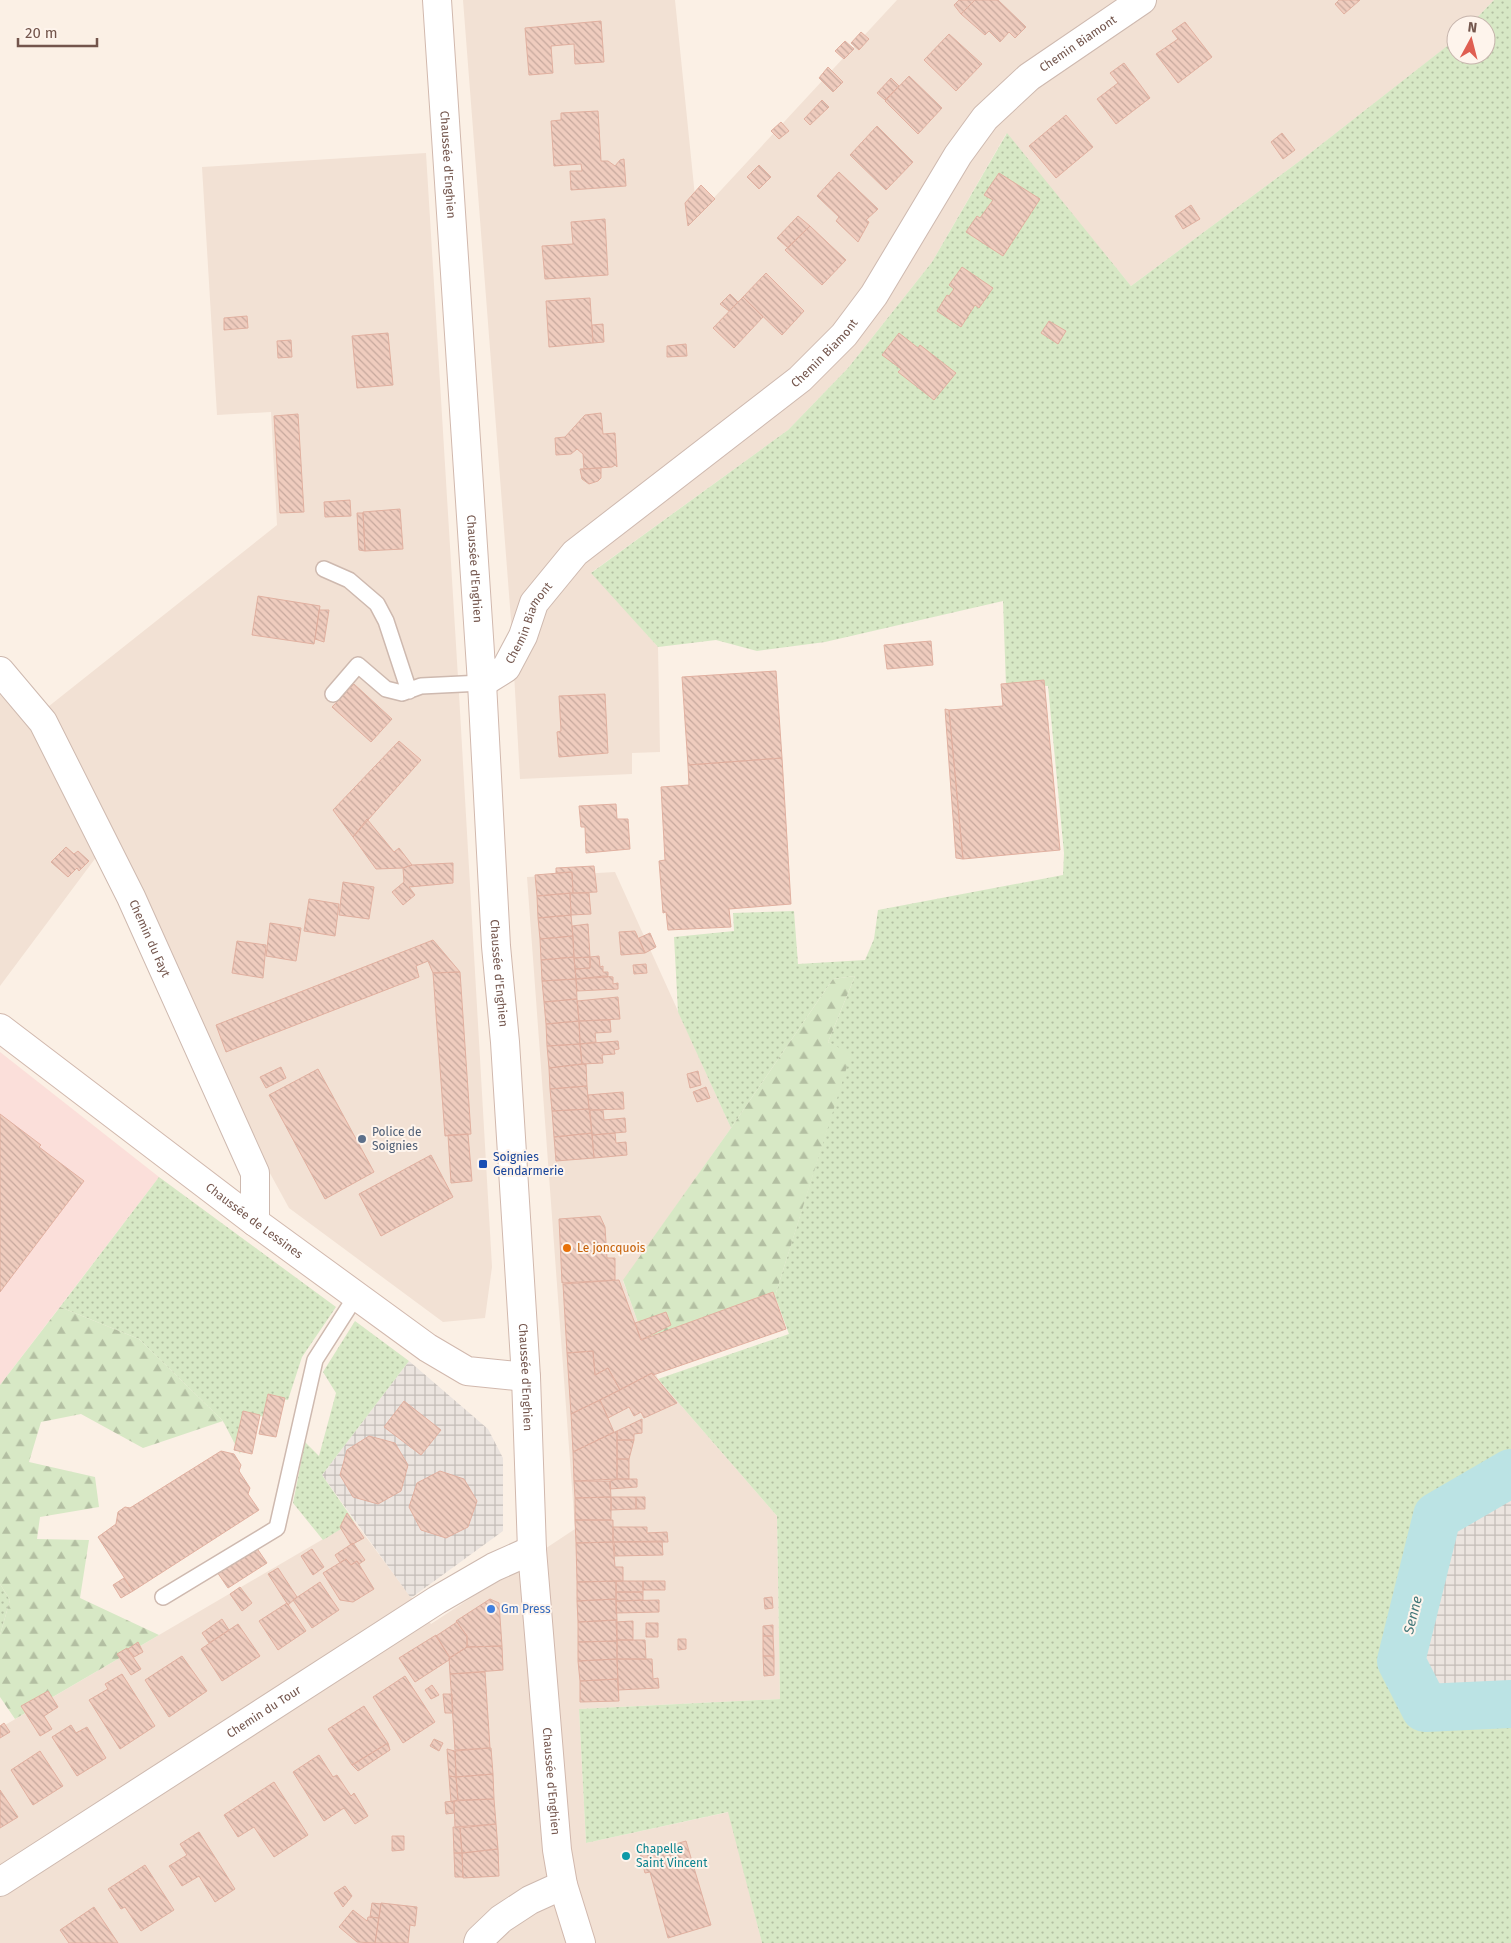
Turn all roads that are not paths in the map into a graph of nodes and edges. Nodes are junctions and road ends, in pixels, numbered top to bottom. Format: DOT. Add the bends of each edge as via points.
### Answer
graph roads {
  1 [pos="437,0"];
  2 [pos="1142,0"];
  3 [pos="324,569"];
  4 [pos="0,671"];
  5 [pos="482,683"];
  6 [pos="408,691"];
  7 [pos="333,694"];
  8 [pos="0,1028"];
  9 [pos="255,1222"];
  10 [pos="356,1296"];
  11 [pos="526,1377"];
  12 [pos="532,1550"];
  13 [pos="164,1597"];
  14 [pos="0,1882"];
  15 [pos="564,1885"];
  16 [pos="478,1943"];
  17 [pos="581,1943"];
  1 -- 5 [label="main road, Chaussée d'Enghien"];
  2 -- 5 [label="main road, Chemin Biamont" via="1029,77 985,118 958,155 874,295 844,335 800,379 575,553 534,603 523,636 506,668"];
  3 -- 6 [label="lane" via="349,580 376,604 386,621"];
  4 -- 9 [label="main road, Chemin du Fayt" via="43,722 131,897 255,1173"];
  5 -- 6 [label="lane" via="421,686"];
  5 -- 11 [label="main road, Chaussée d'Enghien" via="496,946"];
  6 -- 7 [label="lane" via="402,693 386,689 358,665"];
  8 -- 9 [label="main road, Chaussée de Lessines"];
  9 -- 10 [label="main road, Chaussée de Lessines"];
  10 -- 11 [label="main road, Chaussée de Lessines" via="428,1348 467,1371"];
  10 -- 13 [label="lane" via="315,1360 276,1528"];
  11 -- 12 [label="main road, Chaussée d'Enghien"];
  12 -- 14 [label="main road, Chemin du Tour" via="494,1567 437,1600"];
  12 -- 15 [label="main road, Chaussée d'Enghien" via="557,1850"];
  15 -- 16 [label="main road" via="530,1900 501,1919"];
  15 -- 17 [label="main road, Chaussée d'Enghien"];
}
